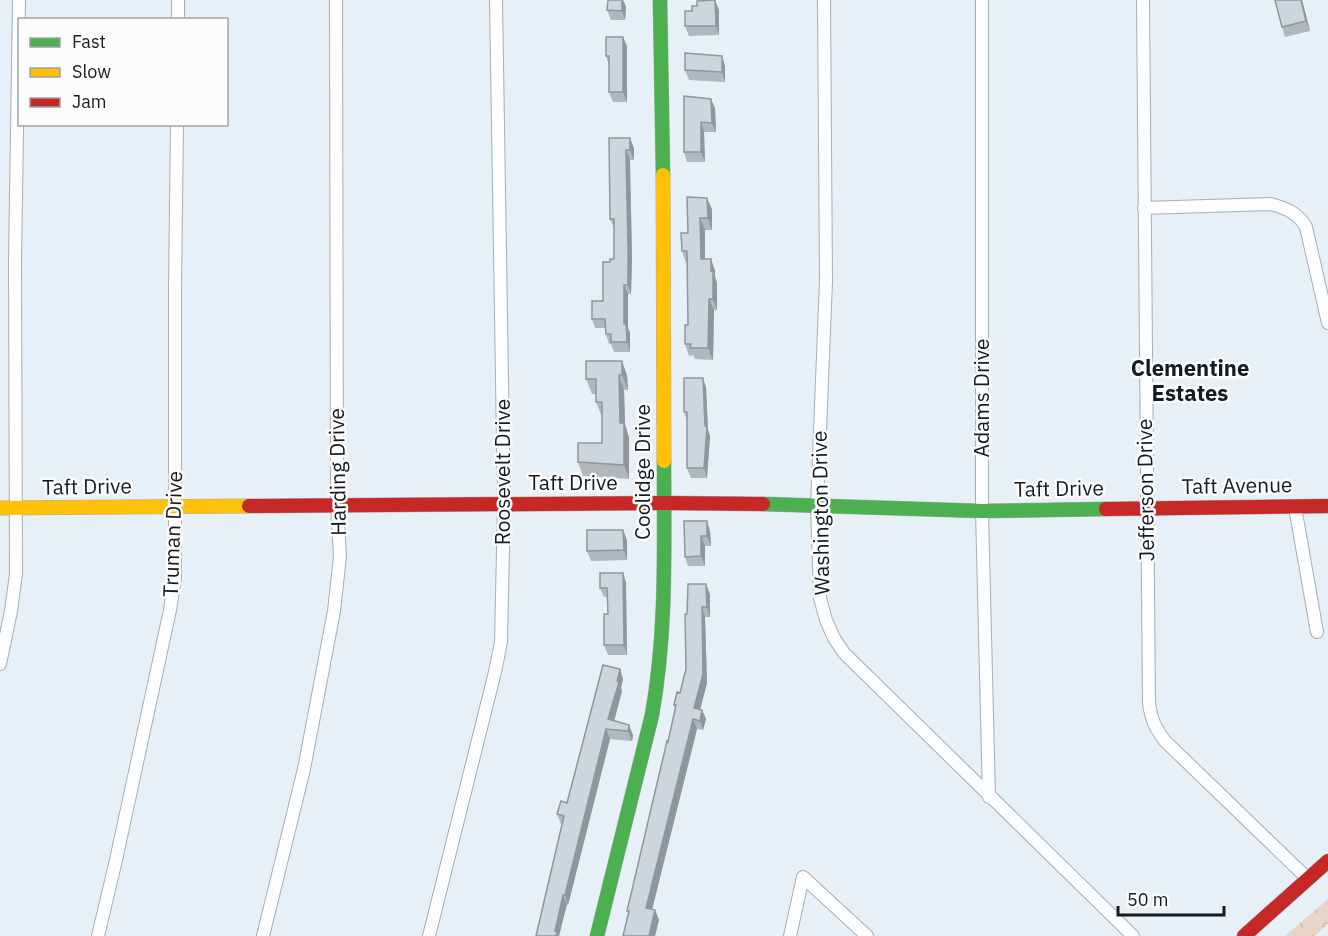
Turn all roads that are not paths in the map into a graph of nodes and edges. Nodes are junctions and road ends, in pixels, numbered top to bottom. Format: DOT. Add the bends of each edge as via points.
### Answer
graph roads {
  1 [pos="19,0"];
  2 [pos="178,0"];
  3 [pos="336,0"];
  4 [pos="496,0"];
  5 [pos="660,0"];
  6 [pos="824,0"];
  7 [pos="982,0"];
  8 [pos="1143,0"];
  9 [pos="19,18"];
  10 [pos="178,18"];
  11 [pos="18,66"];
  12 [pos="177,126"];
  13 [pos="1144,208"];
  14 [pos="1328,323"];
  15 [pos="664,503"];
  16 [pos="504,504"];
  17 [pos="337,505"];
  18 [pos="817,505"];
  19 [pos="1328,506"];
  20 [pos="175,507"];
  21 [pos="1296,507"];
  22 [pos="0,508"];
  23 [pos="17,508"];
  24 [pos="1146,509"];
  25 [pos="982,511"];
  26 [pos="1317,632"];
  27 [pos="0,664"];
  28 [pos="989,797"];
  29 [pos="1328,861"];
  30 [pos="1308,879"];
  31 [pos="98,936"];
  32 [pos="263,936"];
  33 [pos="429,936"];
  34 [pos="597,936"];
  35 [pos="790,936"];
  36 [pos="867,936"];
  37 [pos="1133,936"];
  38 [pos="1244,936"];
  1 -- 9 [label="street"];
  2 -- 10 [label="street"];
  3 -- 17 [label="street, Harding Drive"];
  4 -- 16 [label="street, Roosevelt Drive"];
  5 -- 15 [label="street, Coolidge Drive"];
  6 -- 18 [label="street, Washington Drive" via="826,281"];
  7 -- 25 [label="street, Adams Drive"];
  8 -- 13 [label="street, Jefferson Drive"];
  11 -- 23 [label="street"];
  12 -- 20 [label="street, Truman Drive"];
  13 -- 14 [label="street" via="1271,204 1293,212 1306,227"];
  13 -- 24 [label="street, Jefferson Drive"];
  15 -- 16 [label="street, Taft Drive"];
  15 -- 18 [label="street, Taft Drive"];
  15 -- 34 [label="street, Coolidge Drive" via="664,620 658,682"];
  16 -- 17 [label="street, Taft Drive"];
  16 -- 33 [label="street, Roosevelt Drive" via="501,642"];
  17 -- 20 [label="street, Taft Drive"];
  17 -- 32 [label="street, Harding Drive" via="340,556 334,611 304,769"];
  18 -- 25 [label="street, Taft Drive"];
  18 -- 28 [label="street, Washington Drive" via="820,598 834,638 844,653"];
  19 -- 21 [label="street, Taft Avenue"];
  20 -- 23 [label="street, Taft Drive"];
  20 -- 31 [label="street, Truman Drive" via="175,578 170,610"];
  21 -- 24 [label="street, Taft Avenue"];
  21 -- 26 [label="street"];
  22 -- 23 [label="street, Taft Drive"];
  23 -- 27 [label="street" via="16,573"];
  24 -- 25 [label="street, Taft Drive"];
  24 -- 30 [label="street, Jefferson Drive" via="1149,703 1156,730"];
  25 -- 28 [label="street, Adams Drive"];
  28 -- 37 [label="street, Washington Drive"];
  29 -- 30 [label="street"];
  30 -- 38 [label="street"];
  35 -- 36 [label="street" via="803,877"];
}
